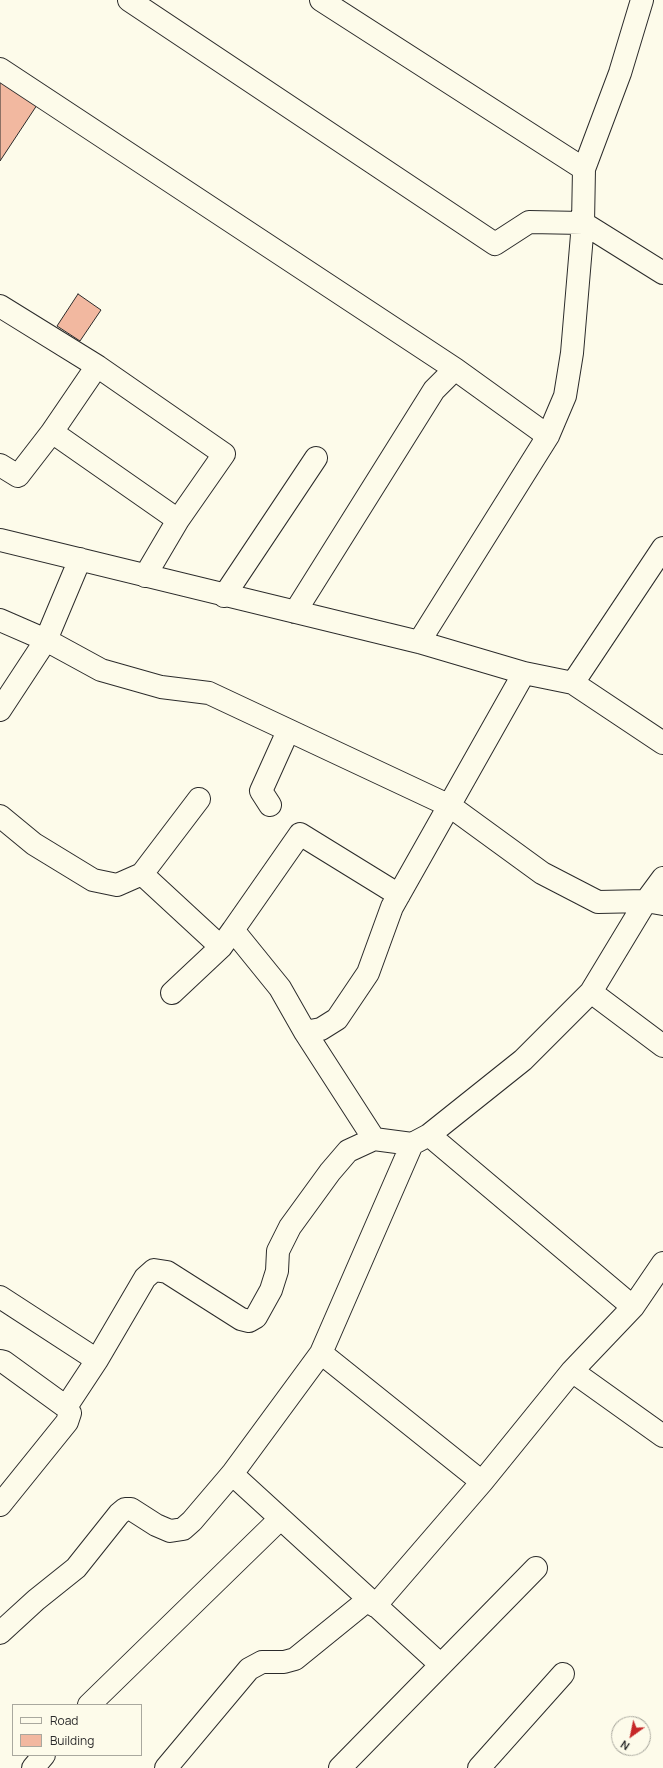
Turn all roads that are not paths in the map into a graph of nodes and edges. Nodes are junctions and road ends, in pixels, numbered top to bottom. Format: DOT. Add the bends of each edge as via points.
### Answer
graph roads {
  1 [pos="129,0"];
  2 [pos="321,0"];
  3 [pos="642,0"];
  4 [pos="0,69"];
  5 [pos="584,169"];
  6 [pos="583,222"];
  7 [pos="663,273"];
  8 [pos="0,306"];
  9 [pos="97,366"];
  10 [pos="455,369"];
  11 [pos="52,432"];
  12 [pos="548,436"];
  13 [pos="316,458"];
  14 [pos="0,465"];
  15 [pos="178,520"];
  16 [pos="0,540"];
  17 [pos="663,548"];
  18 [pos="80,559"];
  19 [pos="145,576"];
  20 [pos="224,596"];
  21 [pos="294,612"];
  22 [pos="0,620"];
  23 [pos="46,640"];
  24 [pos="419,642"];
  25 [pos="524,672"];
  26 [pos="573,683"];
  27 [pos="0,710"];
  28 [pos="288,731"];
  29 [pos="663,743"];
  30 [pos="198,799"];
  31 [pos="270,805"];
  32 [pos="450,806"];
  33 [pos="0,816"];
  34 [pos="142,874"];
  35 [pos="663,878"];
  36 [pos="400,895"];
  37 [pos="654,902"];
  38 [pos="227,939"];
  39 [pos="591,992"];
  40 [pos="172,993"];
  41 [pos="305,1032"];
  42 [pos="663,1046"];
  43 [pos="374,1139"];
  44 [pos="420,1139"];
  45 [pos="663,1263"];
  46 [pos="0,1297"];
  47 [pos="633,1307"];
  48 [pos="321,1353"];
  49 [pos="97,1360"];
  50 [pos="0,1361"];
  51 [pos="572,1371"];
  52 [pos="66,1407"];
  53 [pos="663,1436"];
  54 [pos="232,1474"];
  55 [pos="482,1482"];
  56 [pos="0,1505"];
  57 [pos="280,1519"];
  58 [pos="536,1568"];
  59 [pos="372,1603"];
  60 [pos="0,1633"];
  61 [pos="441,1666"];
  62 [pos="563,1674"];
  63 [pos="90,1704"];
  64 [pos="43,1756"];
  65 [pos="33,1768"];
  66 [pos="166,1768"];
  67 [pos="340,1768"];
  68 [pos="479,1768"];
  1 -- 6 [label="street" via="495,244 529,222"];
  2 -- 5 [label="street"];
  3 -- 5 [label="street" via="620,73"];
  4 -- 10 [label="street"];
  5 -- 6 [label="street"];
  6 -- 7 [label="street"];
  6 -- 12 [label="street" via="572,353 565,396"];
  8 -- 9 [label="street"];
  9 -- 11 [label="street"];
  9 -- 15 [label="street" via="224,454"];
  10 -- 12 [label="street"];
  10 -- 21 [label="street" via="434,390"];
  11 -- 14 [label="street" via="18,476"];
  11 -- 15 [label="street"];
  12 -- 24 [label="street"];
  13 -- 20 [label="street"];
  15 -- 19 [label="street"];
  16 -- 18 [label="street"];
  17 -- 26 [label="street"];
  18 -- 19 [label="street"];
  18 -- 23 [label="street"];
  19 -- 20 [label="street"];
  20 -- 21 [label="street"];
  21 -- 24 [label="street"];
  22 -- 23 [label="street"];
  23 -- 27 [label="street"];
  23 -- 28 [label="street" via="101,670 161,687 209,693"];
  24 -- 25 [label="street"];
  25 -- 26 [label="street"];
  25 -- 32 [label="street"];
  26 -- 29 [label="street"];
  28 -- 31 [label="street" via="262,791"];
  28 -- 32 [label="street"];
  30 -- 34 [label="street"];
  32 -- 36 [label="street"];
  32 -- 37 [label="street" via="542,873 598,902"];
  33 -- 34 [label="street" via="34,844 93,880 117,885"];
  34 -- 38 [label="street"];
  35 -- 37 [label="street"];
  36 -- 38 [label="street" via="300,834"];
  36 -- 41 [label="street" via="392,907 368,973 337,1019 321,1029"];
  37 -- 39 [label="street"];
  38 -- 40 [label="street"];
  38 -- 41 [label="street" via="280,988"];
  39 -- 42 [label="street"];
  39 -- 44 [label="street" via="523,1060"];
  41 -- 43 [label="street"];
  43 -- 44 [label="street"];
  43 -- 49 [label="street" via="348,1151 290,1226 278,1251 277,1271 271,1290 256,1317 249,1321 241,1319 167,1272 154,1270 145,1278"];
  44 -- 47 [label="street"];
  44 -- 48 [label="street"];
  45 -- 47 [label="street"];
  46 -- 49 [label="street"];
  47 -- 51 [label="street"];
  48 -- 54 [label="street"];
  48 -- 55 [label="street"];
  49 -- 52 [label="street"];
  50 -- 52 [label="street"];
  51 -- 53 [label="street"];
  51 -- 55 [label="street"];
  52 -- 56 [label="street" via="70,1413 67,1422"];
  54 -- 57 [label="street"];
  54 -- 60 [label="street" via="183,1529 170,1531 125,1508 76,1568"];
  55 -- 59 [label="street"];
  57 -- 59 [label="street"];
  57 -- 63 [label="street"];
  58 -- 61 [label="street"];
  59 -- 61 [label="street"];
  59 -- 66 [label="street" via="296,1658 284,1662 262,1662 249,1669"];
  61 -- 67 [label="street"];
  62 -- 68 [label="street"];
  64 -- 65 [label="street"];
}
